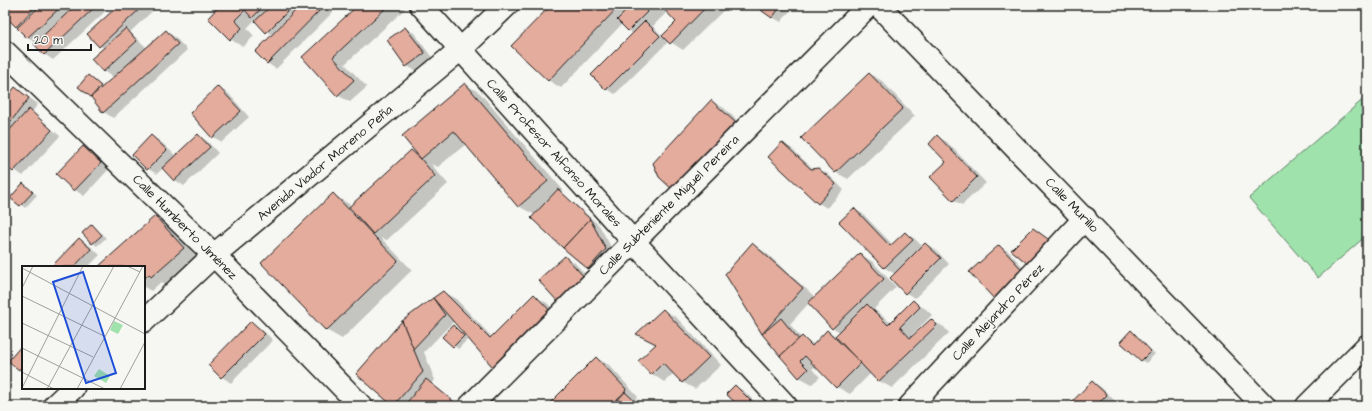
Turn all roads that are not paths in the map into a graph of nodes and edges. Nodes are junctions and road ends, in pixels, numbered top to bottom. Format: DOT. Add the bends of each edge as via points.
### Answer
graph roads {
  1 [pos="421,5"];
  2 [pos="507,5"];
  3 [pos="869,5"];
  4 [pos="878,5"];
  5 [pos="462,48"];
  6 [pos="5,52"];
  7 [pos="1085,218"];
  8 [pos="633,241"];
  9 [pos="214,255"];
  10 [pos="145,320"];
  11 [pos="1367,346"];
  12 [pos="72,389"];
  13 [pos="54,406"];
  14 [pos="361,406"];
  15 [pos="470,406"];
  16 [pos="786,406"];
  17 [pos="910,406"];
  18 [pos="1264,406"];
  19 [pos="1307,406"];
  1 -- 5 [label="street, Calle Profesor Alfonso Morales"];
  2 -- 5 [label="street, Avenida Viador Moreno Peña"];
  3 -- 8 [label="street, Calle Subteniente Miguel Pereira"];
  4 -- 7 [label="street, Calle Murillo"];
  5 -- 8 [label="street, Calle Profesor Alfonso Morales"];
  5 -- 9 [label="street, Avenida Viador Moreno Peña"];
  6 -- 9 [label="street, Calle Humberto Jiménez"];
  7 -- 17 [label="street, Calle Alejandro Pérez"];
  7 -- 18 [label="street, Calle Murillo"];
  8 -- 15 [label="street, Calle Subteniente Miguel Pereira"];
  8 -- 16 [label="street, Calle Profesor Alfonso Morales"];
  9 -- 10 [label="street, Avenida Viador Moreno Peña"];
  9 -- 14 [label="street, Calle Humberto Jiménez"];
  11 -- 19 [label="street"];
  12 -- 13 [label="street"];
}
